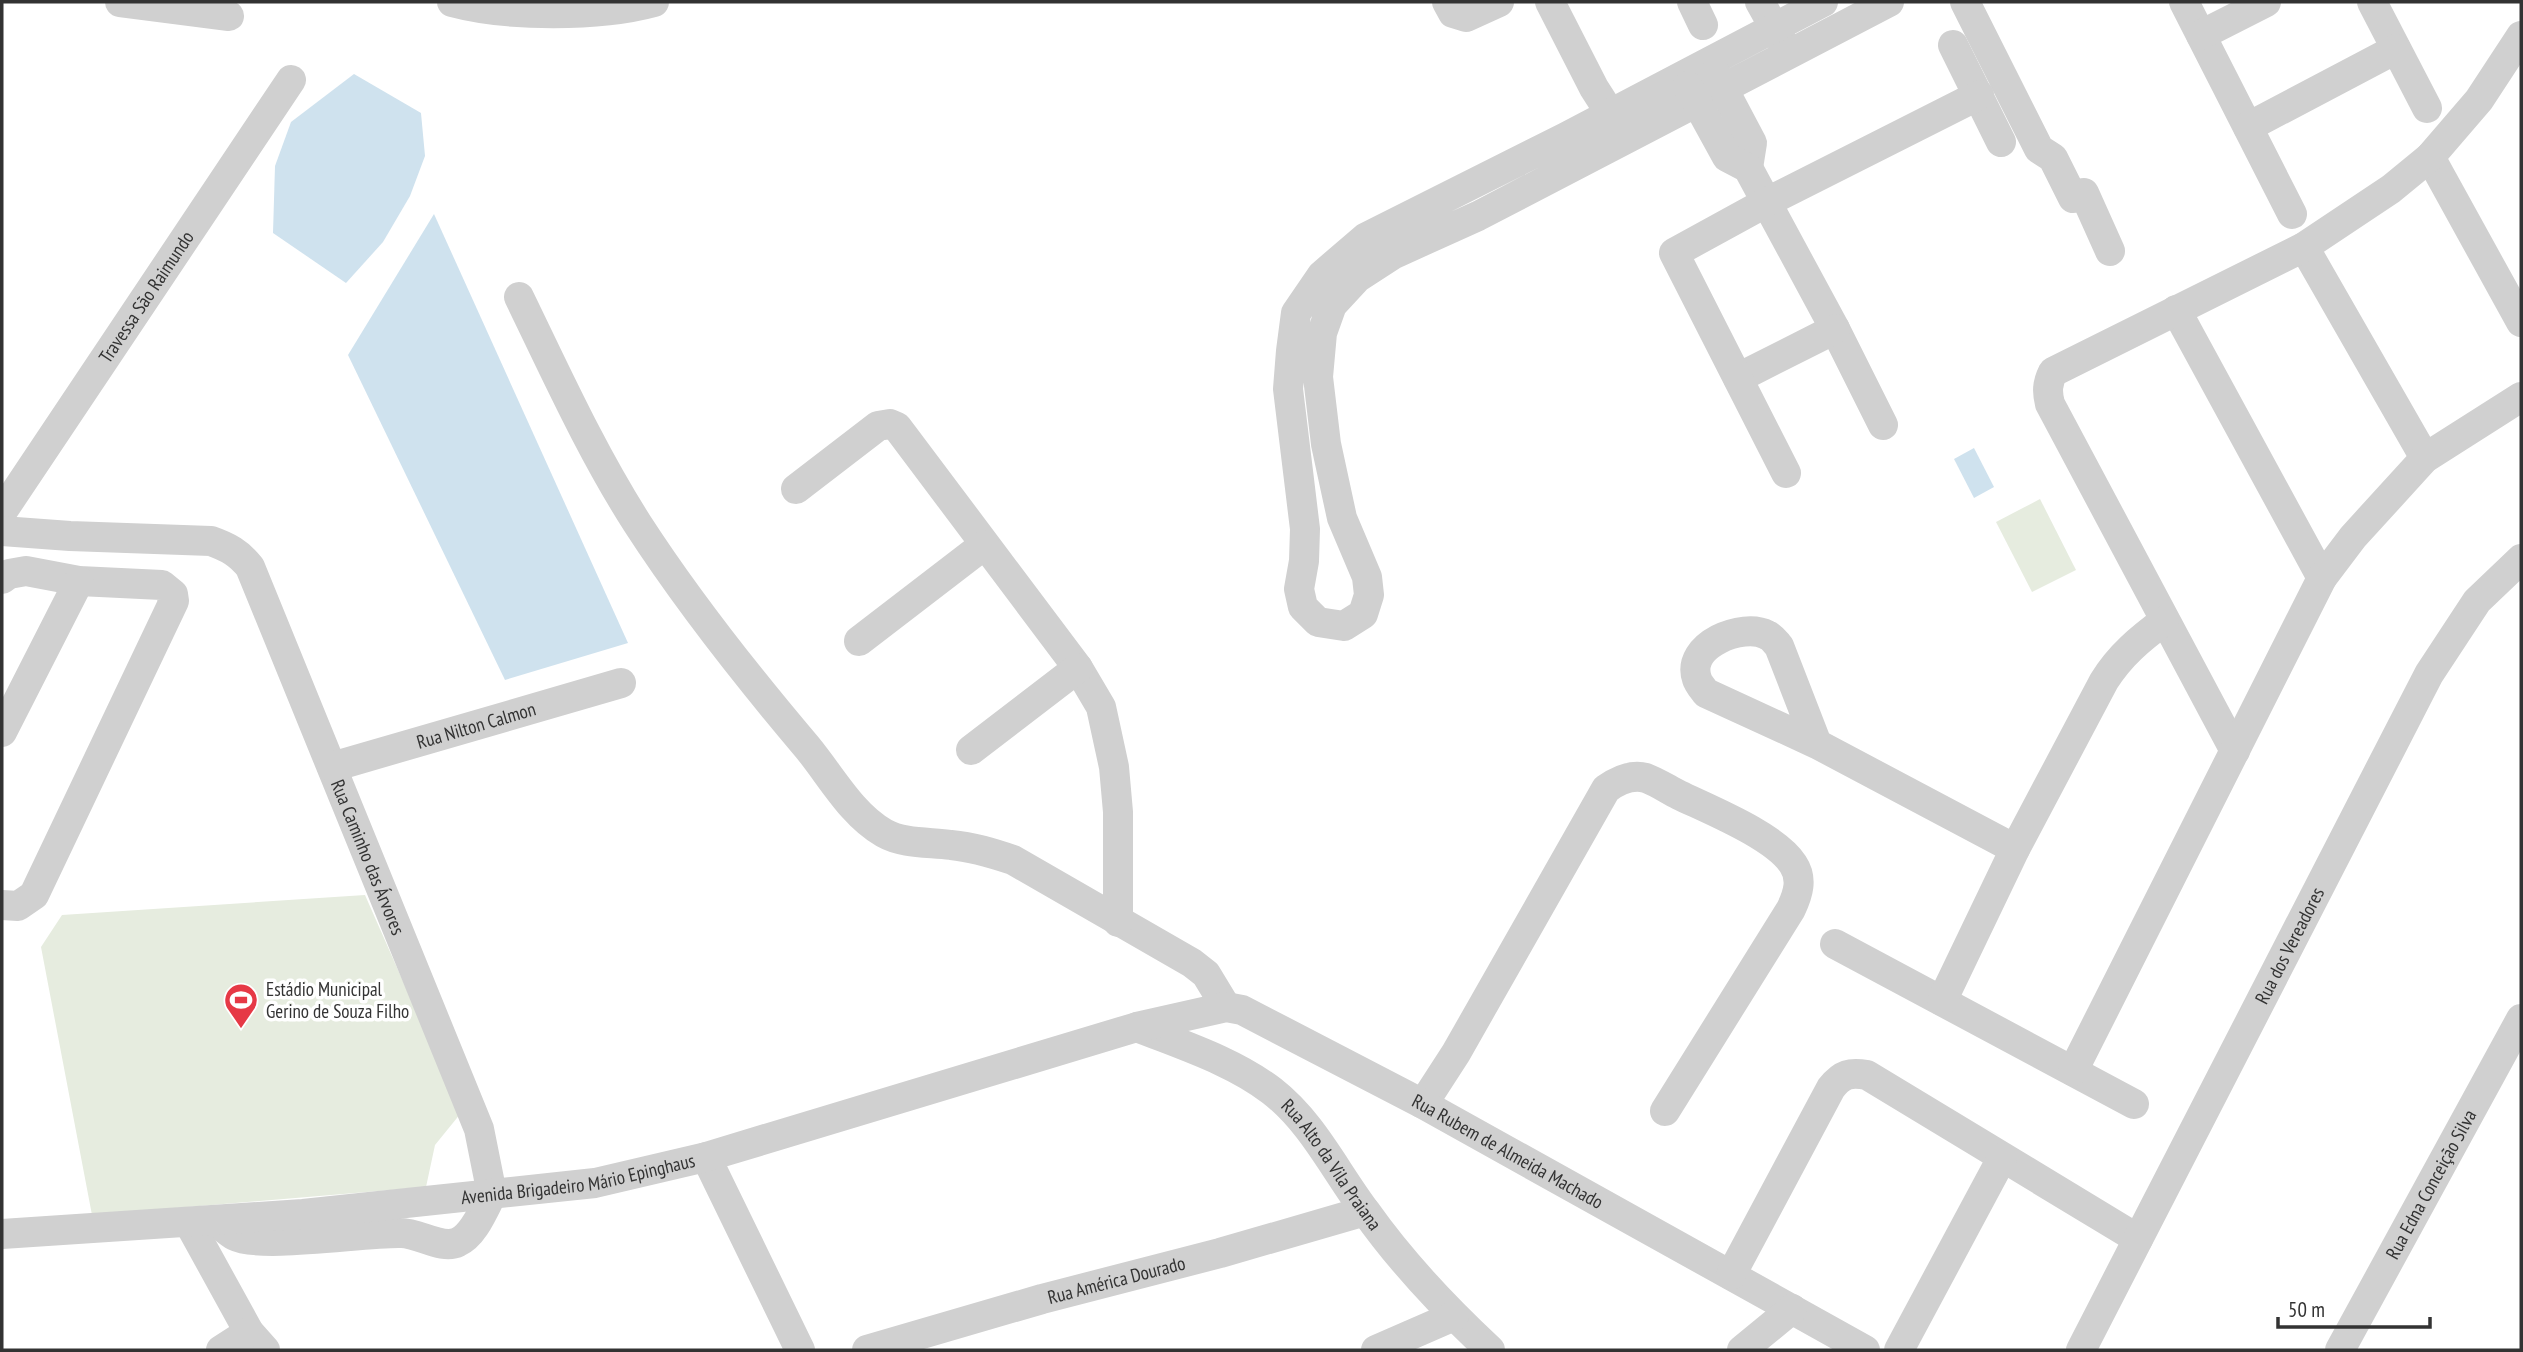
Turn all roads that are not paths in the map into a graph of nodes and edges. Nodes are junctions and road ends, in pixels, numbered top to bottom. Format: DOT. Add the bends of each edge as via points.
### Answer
graph roads {
  1 [pos="120,2"];
  2 [pos="452,2"];
  3 [pos="654,2"];
  4 [pos="1447,2"];
  5 [pos="1499,2"];
  6 [pos="1550,2"];
  7 [pos="1823,2"];
  8 [pos="1889,2"];
  9 [pos="1965,2"];
  10 [pos="2184,2"];
  11 [pos="2266,2"];
  12 [pos="2372,2"];
  13 [pos="1767,15"];
  14 [pos="229,16"];
  15 [pos="2201,35"];
  16 [pos="2521,36"];
  17 [pos="1953,45"];
  18 [pos="2396,49"];
  19 [pos="1789,54"];
  20 [pos="1709,62"];
  21 [pos="1683,76"];
  22 [pos="291,80"];
  23 [pos="1723,88"];
  24 [pos="1979,95"];
  25 [pos="1697,102"];
  26 [pos="2427,108"];
  27 [pos="1610,113"];
  28 [pos="2248,127"];
  29 [pos="2001,142"];
  30 [pos="2430,158"];
  31 [pos="1748,167"];
  32 [pos="1767,202"];
  33 [pos="2292,214"];
  34 [pos="2304,247"];
  35 [pos="2110,251"];
  36 [pos="519,297"];
  37 [pos="2176,310"];
  38 [pos="2521,322"];
  39 [pos="1835,329"];
  40 [pos="1738,378"];
  41 [pos="2521,397"];
  42 [pos="1882,425"];
  43 [pos="2425,458"];
  44 [pos="1786,473"];
  45 [pos="796,489"];
  46 [pos="2,512"];
  47 [pos="2,531"];
  48 [pos="70,536"];
  49 [pos="113,537"];
  50 [pos="984,545"];
  51 [pos="2521,559"];
  52 [pos="2322,578"];
  53 [pos="2,579"];
  54 [pos="69,579"];
  55 [pos="108,583"];
  56 [pos="2164,621"];
  57 [pos="859,641"];
  58 [pos="1078,668"];
  59 [pos="621,683"];
  60 [pos="2,733"];
  61 [pos="1817,744"];
  62 [pos="971,750"];
  63 [pos="2235,751"];
  64 [pos="332,767"];
  65 [pos="2015,849"];
  66 [pos="2,905"];
  67 [pos="1118,922"];
  68 [pos="1835,944"];
  69 [pos="1942,1001"];
  70 [pos="1226,1007"];
  71 [pos="2521,1019"];
  72 [pos="1137,1027"];
  73 [pos="2073,1071"];
  74 [pos="1423,1104"];
  75 [pos="2134,1104"];
  76 [pos="1665,1111"];
  77 [pos="706,1157"];
  78 [pos="2003,1158"];
  79 [pos="492,1194"];
  80 [pos="1365,1211"];
  81 [pos="202,1222"];
  82 [pos="2,1234"];
  83 [pos="2138,1239"];
  84 [pos="1731,1275"];
  85 [pos="1792,1309"];
  86 [pos="1454,1316"];
  87 [pos="257,1341"];
  88 [pos="221,1350"];
  89 [pos="800,1350"];
  90 [pos="866,1350"];
  91 [pos="1376,1350"];
  92 [pos="1490,1350"];
  93 [pos="1742,1350"];
  94 [pos="1865,1350"];
  95 [pos="1899,1350"];
  96 [pos="2081,1350"];
  97 [pos="2340,1350"];
  1 -- 14 [label="street"];
  2 -- 3 [label="street" via="532,13 590,12"];
  4 -- 5 [label="street" via="1453,13 1466,17"];
  6 -- 27 [label="street"];
  7 -- 13 [label="street"];
  8 -- 19 [label="street"];
  9 -- 35 [label="street" via="2039,149 2053,158 2073,198 2084,193"];
  10 -- 15 [label="street"];
  11 -- 15 [label="street"];
  12 -- 18 [label="street"];
  13 -- 19 [label="street"];
  13 -- 20 [label="street"];
  15 -- 28 [label="street"];
  16 -- 30 [label="street" via="2479,100"];
  17 -- 24 [label="street"];
  18 -- 26 [label="street"];
  18 -- 28 [label="street"];
  19 -- 23 [label="street"];
  20 -- 21 [label="street"];
  20 -- 23 [label="street"];
  21 -- 25 [label="street"];
  21 -- 27 [label="street"];
  22 -- 46 [label="street, Travessa São Raimundo"];
  23 -- 25 [label="street"];
  23 -- 31 [label="street" via="1752,143"];
  24 -- 29 [label="street"];
  24 -- 32 [label="street"];
  25 -- 27 [label="street" via="1478,216 1394,254 1357,278 1332,305 1322,332 1318,377 1326,444 1342,519 1367,577 1369,595 1363,614 1344,626 1318,622 1303,607 1299,589 1305,528 1289,389 1296,313 1322,275 1365,238"];
  25 -- 31 [label="street" via="1727,158"];
  28 -- 33 [label="street"];
  30 -- 34 [label="street"];
  30 -- 38 [label="street"];
  31 -- 32 [label="street"];
  32 -- 39 [label="street"];
  32 -- 40 [label="street" via="1674,253"];
  34 -- 37 [label="street"];
  34 -- 43 [label="street"];
  36 -- 67 [label="street" via="582,427 636,521 750,680 864,821 904,840 987,850 1013,860"];
  37 -- 52 [label="street"];
  37 -- 56 [label="street" via="2053,372 2047,391"];
  39 -- 40 [label="street"];
  39 -- 42 [label="street"];
  40 -- 44 [label="street"];
  41 -- 43 [label="street"];
  43 -- 52 [label="street"];
  45 -- 50 [label="street" via="878,426 890,424 897,427"];
  47 -- 48 [label="street"];
  48 -- 49 [label="street"];
  48 -- 54 [label="street"];
  49 -- 55 [label="street"];
  49 -- 64 [label="street, Rua Caminho das Árvores" via="211,541 242,557"];
  50 -- 57 [label="street"];
  50 -- 58 [label="street"];
  51 -- 83 [label="street, Rua dos Vereadores" via="2477,601 2429,674"];
  52 -- 63 [label="street"];
  53 -- 54 [label="street" via="19,571"];
  54 -- 55 [label="street"];
  54 -- 60 [label="street"];
  55 -- 66 [label="street" via="162,585 174,601 34,895 18,906"];
  56 -- 63 [label="street"];
  56 -- 65 [label="street" via="2115,663"];
  58 -- 62 [label="street"];
  58 -- 67 [label="street" via="1101,707 1114,767"];
  59 -- 64 [label="street, Rua Nilton Calmon"];
  61 -- 65 [label="street"];
  63 -- 73 [label="street"];
  64 -- 79 [label="street, Rua Caminho das Árvores" via="479,1129"];
  65 -- 69 [label="street"];
  67 -- 70 [label="street" via="1199,968"];
  68 -- 69 [label="street"];
  69 -- 73 [label="street"];
  70 -- 72 [label="street"];
  70 -- 74 [label="street, Rua Rubem de Almeida Machado" via="1241,1010"];
  71 -- 97 [label="street, Rua Edna Conceição Silva"];
  72 -- 77 [label="street, Avenida Brigadeiro Mário Epinghaus"];
  72 -- 80 [label="street, Rua Alto da Vila Praiana" via="1245,1073 1288,1104"];
  73 -- 75 [label="street"];
  74 -- 76 [label="street" via="1606,789 1619,780 1645,778 1777,847 1792,862 1799,882 1791,909"];
  74 -- 84 [label="street, Rua Rubem de Almeida Machado"];
  77 -- 79 [label="street, Avenida Brigadeiro Mário Epinghaus" via="595,1183"];
  77 -- 89 [label="street"];
  78 -- 83 [label="street"];
  78 -- 84 [label="street" via="1867,1075 1839,1077"];
  78 -- 95 [label="street"];
  79 -- 81 [label="street, Avenida Brigadeiro Mário Epinghaus"];
  79 -- 81 [label="street" via="466,1237 448,1245 402,1233 268,1241 235,1236"];
  80 -- 86 [label="street, Rua Alto da Vila Praiana"];
  80 -- 90 [label="street, Rua América Dourado"];
  81 -- 82 [label="street, Avenida Brigadeiro Mário Epinghaus"];
  81 -- 87 [label="street"];
  83 -- 96 [label="street, Rua dos Vereadores"];
  84 -- 85 [label="street, Rua Rubem de Almeida Machado"];
  85 -- 93 [label="street"];
  85 -- 94 [label="street, Rua Rubem de Almeida Machado"];
  86 -- 91 [label="street"];
  86 -- 92 [label="street, Rua Alto da Vila Praiana"];
  87 -- 88 [label="street"];
}
